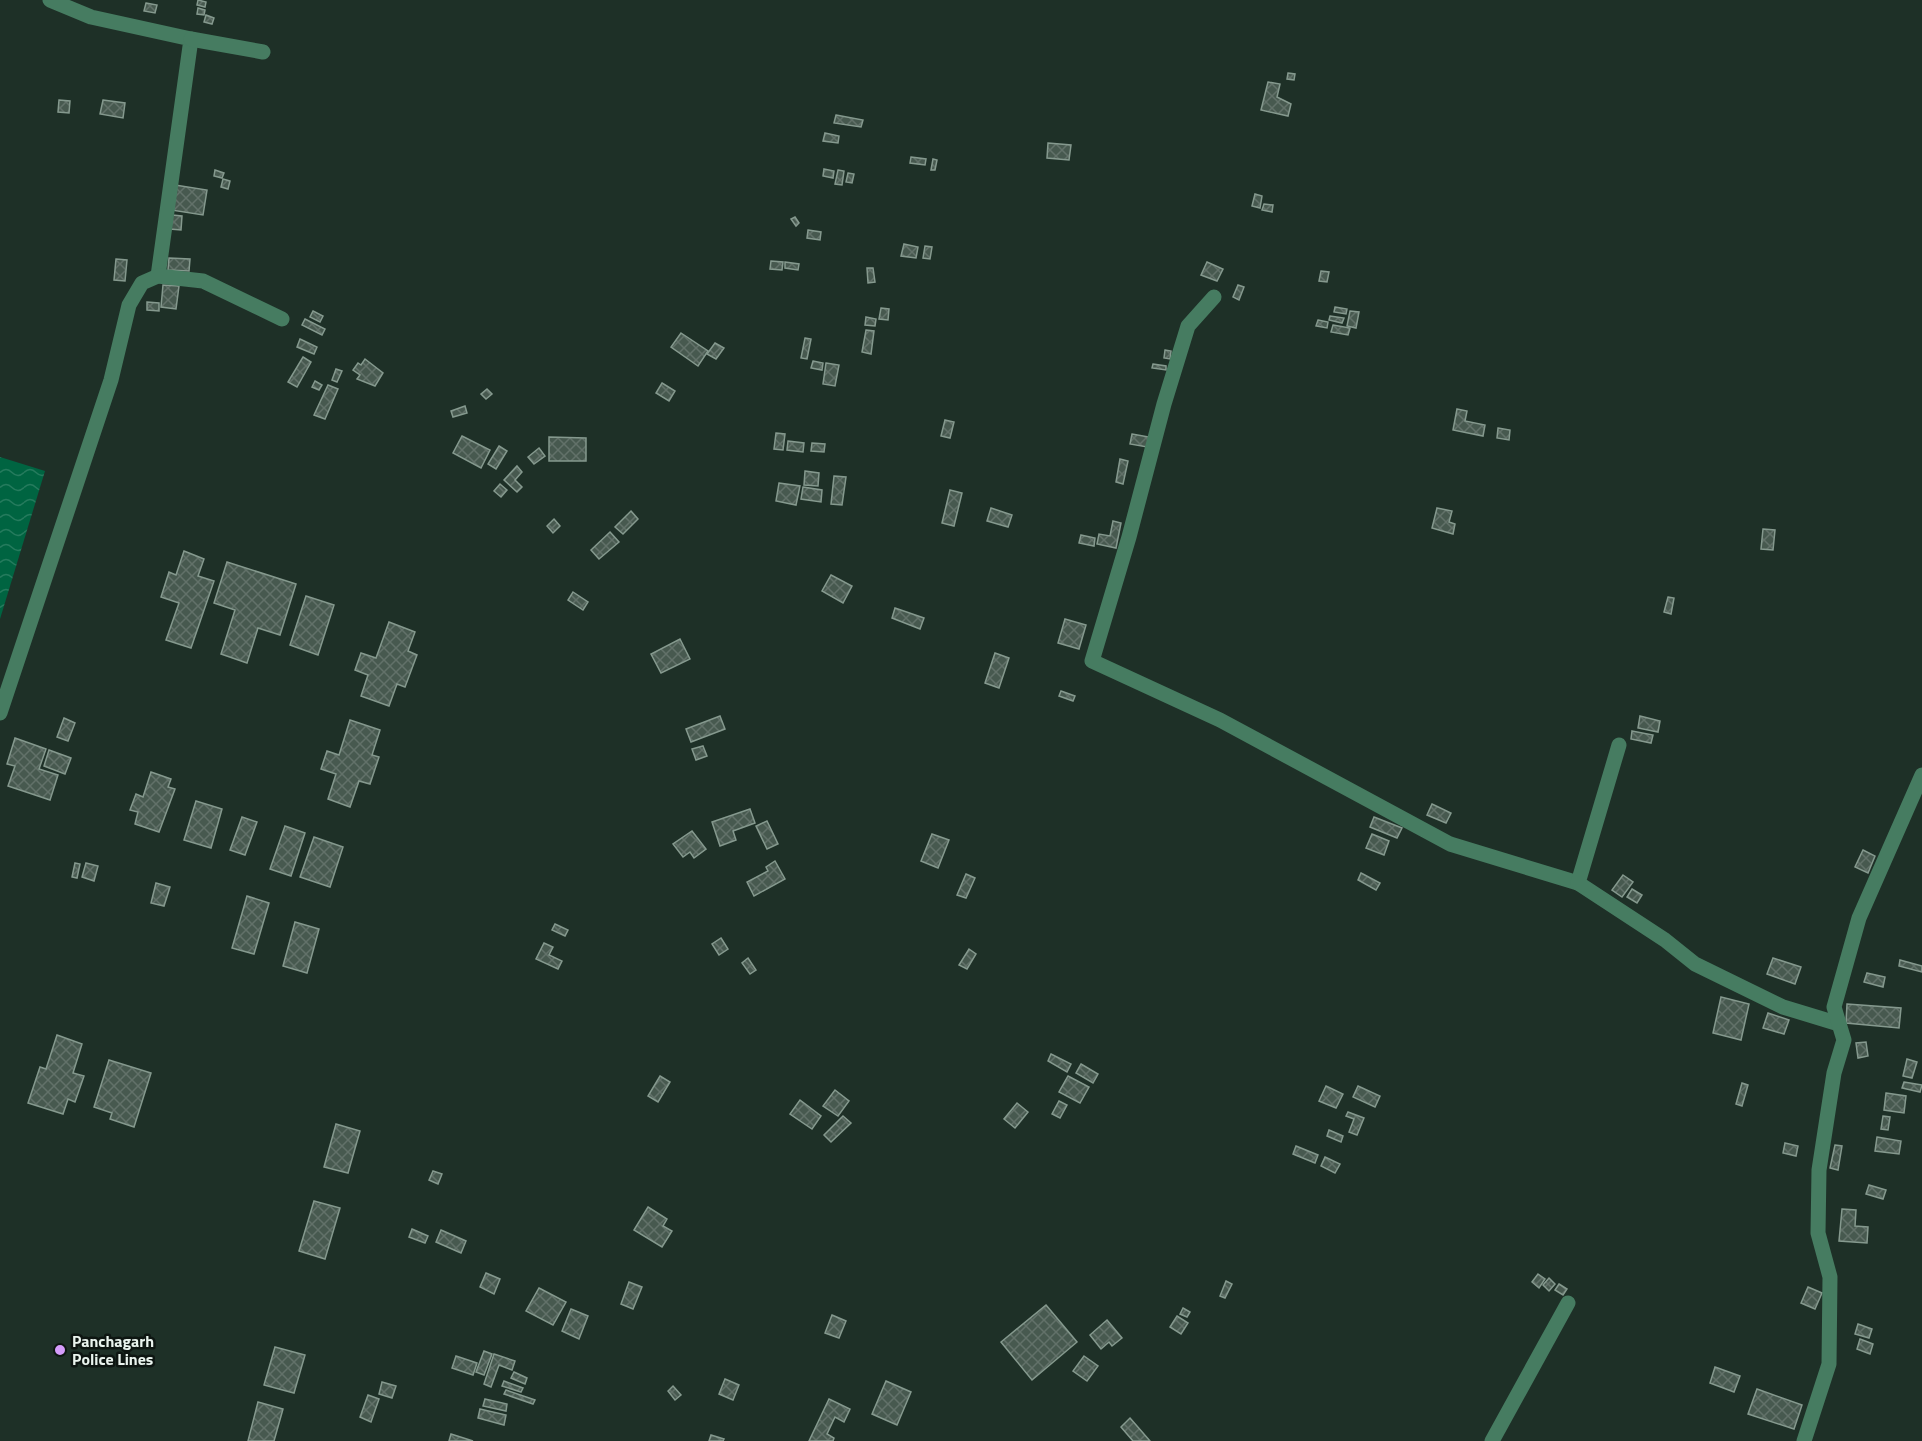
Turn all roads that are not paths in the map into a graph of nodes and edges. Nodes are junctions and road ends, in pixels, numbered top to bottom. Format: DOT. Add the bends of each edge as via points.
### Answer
graph roads {
  1 [pos="50,0"];
  2 [pos="191,39"];
  3 [pos="262,52"];
  4 [pos="158,276"];
  5 [pos="1214,297"];
  6 [pos="282,319"];
  7 [pos="0,713"];
  8 [pos="1619,745"];
  9 [pos="1922,775"];
  10 [pos="1578,883"];
  11 [pos="1839,1024"];
  12 [pos="1568,1303"];
  13 [pos="1492,1441"];
  14 [pos="1804,1441"];
  1 -- 2 [label="street" via="91,17"];
  2 -- 3 [label="street"];
  2 -- 4 [label="street"];
  4 -- 6 [label="street" via="203,280"];
  4 -- 7 [label="street" via="142,283 129,305 111,380"];
  5 -- 10 [label="street" via="1188,326 1092,661 1220,720 1450,844"];
  8 -- 10 [label="street"];
  9 -- 11 [label="street" via="1859,918 1834,1007"];
  10 -- 11 [label="street" via="1695,964 1783,1007"];
  11 -- 14 [label="street" via="1844,1040 1833,1073 1819,1170 1818,1233 1830,1277 1829,1364"];
  12 -- 13 [label="street"];
}
